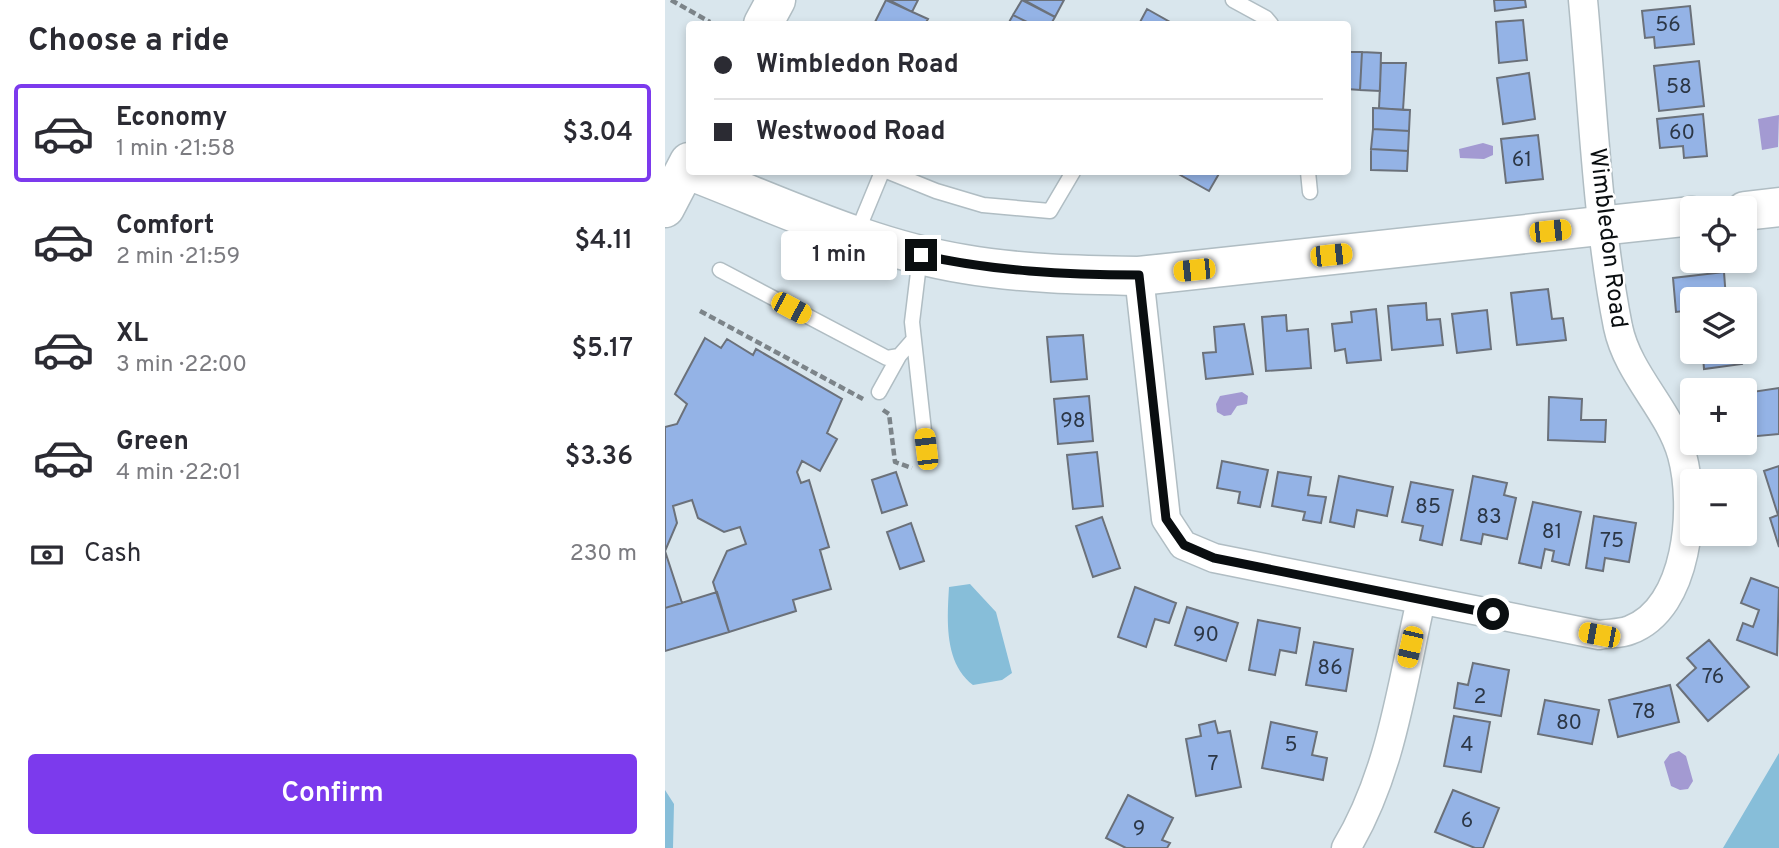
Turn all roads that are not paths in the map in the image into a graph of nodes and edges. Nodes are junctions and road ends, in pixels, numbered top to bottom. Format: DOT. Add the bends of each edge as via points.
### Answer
graph roads {
  1 [pos="776,0"];
  2 [pos="1233,0"];
  3 [pos="1583,0"];
  4 [pos="765,21"];
  5 [pos="1268,21"];
  6 [pos="685,167"];
  7 [pos="705,175"];
  8 [pos="881,175"];
  9 [pos="896,175"];
  10 [pos="1071,175"];
  11 [pos="1308,175"];
  12 [pos="1310,192"];
  13 [pos="1779,207"];
  14 [pos="665,208"];
  15 [pos="1757,210"];
  16 [pos="1680,217"];
  17 [pos="1605,225"];
  18 [pos="856,235"];
  19 [pos="921,255"];
  20 [pos="720,270"];
  21 [pos="1139,275"];
  22 [pos="912,340"];
  23 [pos="899,356"];
  24 [pos="875,398"];
  25 [pos="926,449"];
  26 [pos="1421,600"];
  27 [pos="1346,848"];
  1 -- 4 [label="street"];
  2 -- 5 [label="lane"];
  3 -- 17 [label="street, Wimbledon Road"];
  6 -- 14 [label="street"];
  7 -- 18 [label="street"];
  8 -- 18 [label="lane"];
  9 -- 10 [label="lane" via="983,205 1050,211"];
  11 -- 12 [label="lane"];
  13 -- 15 [label="street"];
  16 -- 17 [label="street"];
  17 -- 21 [label="street"];
  17 -- 26 [label="street, Wimbledon Road" via="1619,330 1682,454 1688,535 1675,586 1655,614 1631,630 1599,635"];
  18 -- 19 [label="street"];
  19 -- 21 [label="street" via="964,265 1056,275"];
  19 -- 22 [label="lane"];
  20 -- 23 [label="lane" via="887,358"];
  21 -- 26 [label="street, Wimbledon Road" via="1166,519 1184,545 1214,558"];
  22 -- 23 [label="lane"];
  22 -- 25 [label="lane"];
  23 -- 24 [label="lane"];
  26 -- 27 [label="street" via="1380,779"];
}
